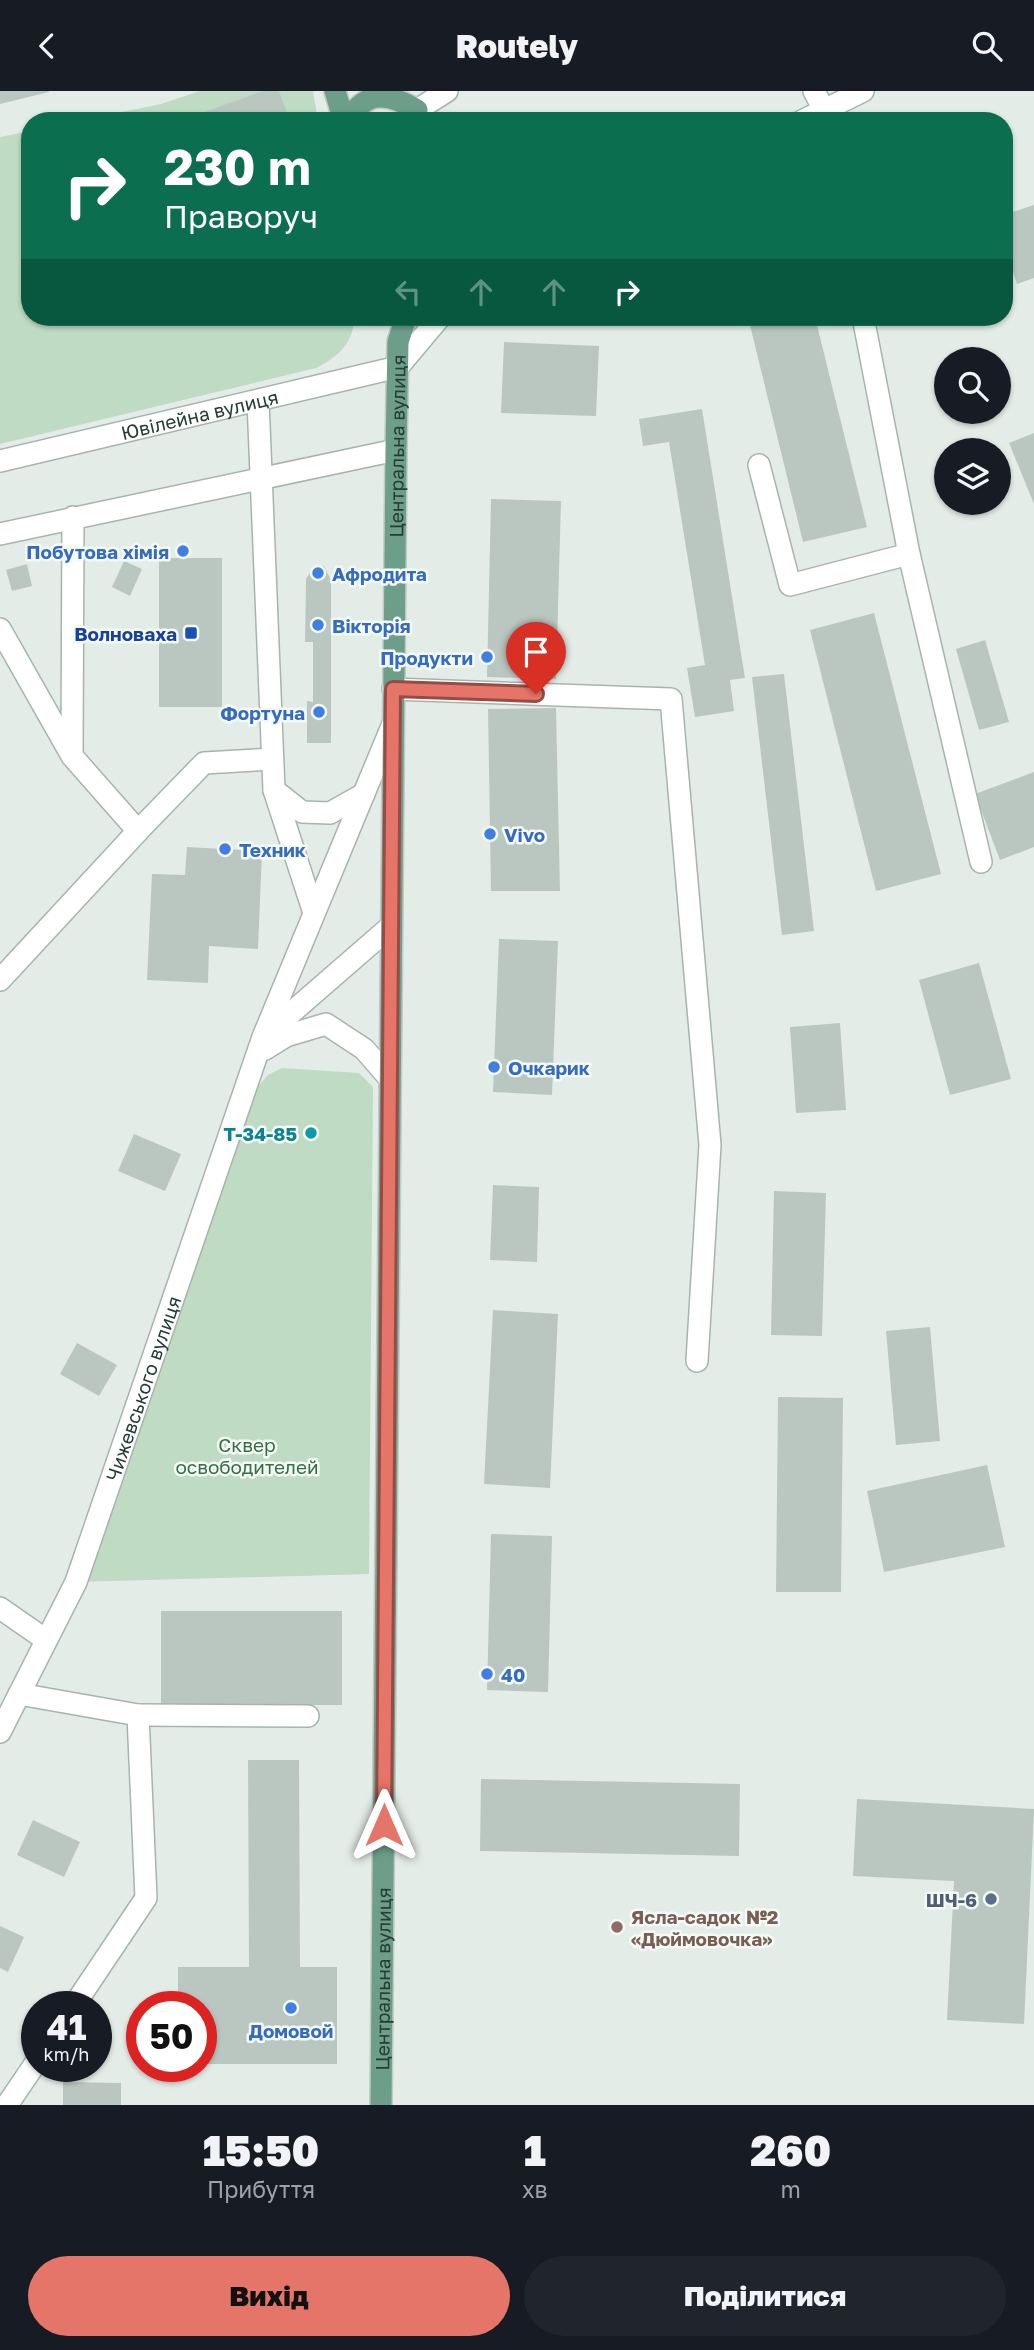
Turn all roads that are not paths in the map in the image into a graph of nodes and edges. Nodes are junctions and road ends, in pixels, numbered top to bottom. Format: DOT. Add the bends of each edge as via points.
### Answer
graph roads {
  1 [pos="335,91"];
  2 [pos="447,91"];
  3 [pos="863,91"];
  4 [pos="821,107"];
  5 [pos="418,111"];
  6 [pos="342,112"];
  7 [pos="350,112"];
  8 [pos="392,326"];
  9 [pos="402,326"];
  10 [pos="432,326"];
  11 [pos="865,326"];
  12 [pos="398,342"];
  13 [pos="398,367"];
  14 [pos="258,401"];
  15 [pos="396,450"];
  16 [pos="0,461"];
  17 [pos="759,465"];
  18 [pos="260,478"];
  19 [pos="73,517"];
  20 [pos="0,534"];
  21 [pos="909,554"];
  22 [pos="0,629"];
  23 [pos="393,689"];
  24 [pos="392,726"];
  25 [pos="72,756"];
  26 [pos="272,759"];
  27 [pos="274,790"];
  28 [pos="364,794"];
  29 [pos="138,831"];
  30 [pos="981,862"];
  31 [pos="314,913"];
  32 [pos="390,927"];
  33 [pos="0,980"];
  34 [pos="261,1045"];
  35 [pos="390,1079"];
  36 [pos="697,1361"];
  37 [pos="0,1608"];
  38 [pos="46,1640"];
  39 [pos="19,1694"];
  40 [pos="138,1714"];
  41 [pos="308,1716"];
  42 [pos="0,1732"];
  43 [pos="84,1991"];
  44 [pos="23,2082"];
  45 [pos="7,2105"];
  46 [pos="381,2105"];
  1 -- 6 [label="main road"];
  2 -- 5 [label="street"];
  3 -- 4 [label="street"];
  5 -- 7 [label="main road" via="392,93 375,92"];
  8 -- 12 [label="main road, Центральна вулиця"];
  9 -- 12 [label="main road, Центральна вулиця"];
  10 -- 13 [label="street"];
  11 -- 21 [label="street"];
  12 -- 13 [label="main road, Центральна вулиця"];
  13 -- 14 [label="street, Ювілейна вулиця"];
  13 -- 15 [label="main road, Центральна вулиця"];
  14 -- 16 [label="street, Ювілейна вулиця"];
  14 -- 18 [label="street"];
  15 -- 18 [label="street"];
  15 -- 23 [label="main road, Центральна вулиця"];
  17 -- 21 [label="street" via="790,585"];
  18 -- 19 [label="street"];
  18 -- 26 [label="street"];
  19 -- 20 [label="street"];
  19 -- 25 [label="street"];
  21 -- 30 [label="street"];
  22 -- 25 [label="street"];
  23 -- 24 [label="main road, Центральна вулиця"];
  23 -- 36 [label="street" via="671,699 710,1145"];
  24 -- 28 [label="street, Чижевського вулиця"];
  24 -- 32 [label="main road, Центральна вулиця"];
  25 -- 29 [label="street"];
  26 -- 27 [label="street"];
  26 -- 29 [label="street" via="204,763"];
  27 -- 28 [label="street" via="302,812 330,813"];
  27 -- 31 [label="street"];
  28 -- 31 [label="street, Чижевського вулиця"];
  29 -- 33 [label="street"];
  31 -- 34 [label="street, Чижевського вулиця"];
  32 -- 34 [label="street"];
  32 -- 35 [label="main road, Центральна вулиця"];
  34 -- 35 [label="street" via="326,1024 364,1049"];
  34 -- 38 [label="street, Чижевського вулиця" via="76,1582"];
  35 -- 46 [label="main road, Центральна вулиця"];
  37 -- 38 [label="street"];
  38 -- 39 [label="street, Чижевського вулиця"];
  39 -- 40 [label="street"];
  39 -- 42 [label="street, Чижевського вулиця"];
  40 -- 41 [label="street"];
  40 -- 43 [label="street" via="146,1898"];
  44 -- 45 [label="street"];
}
